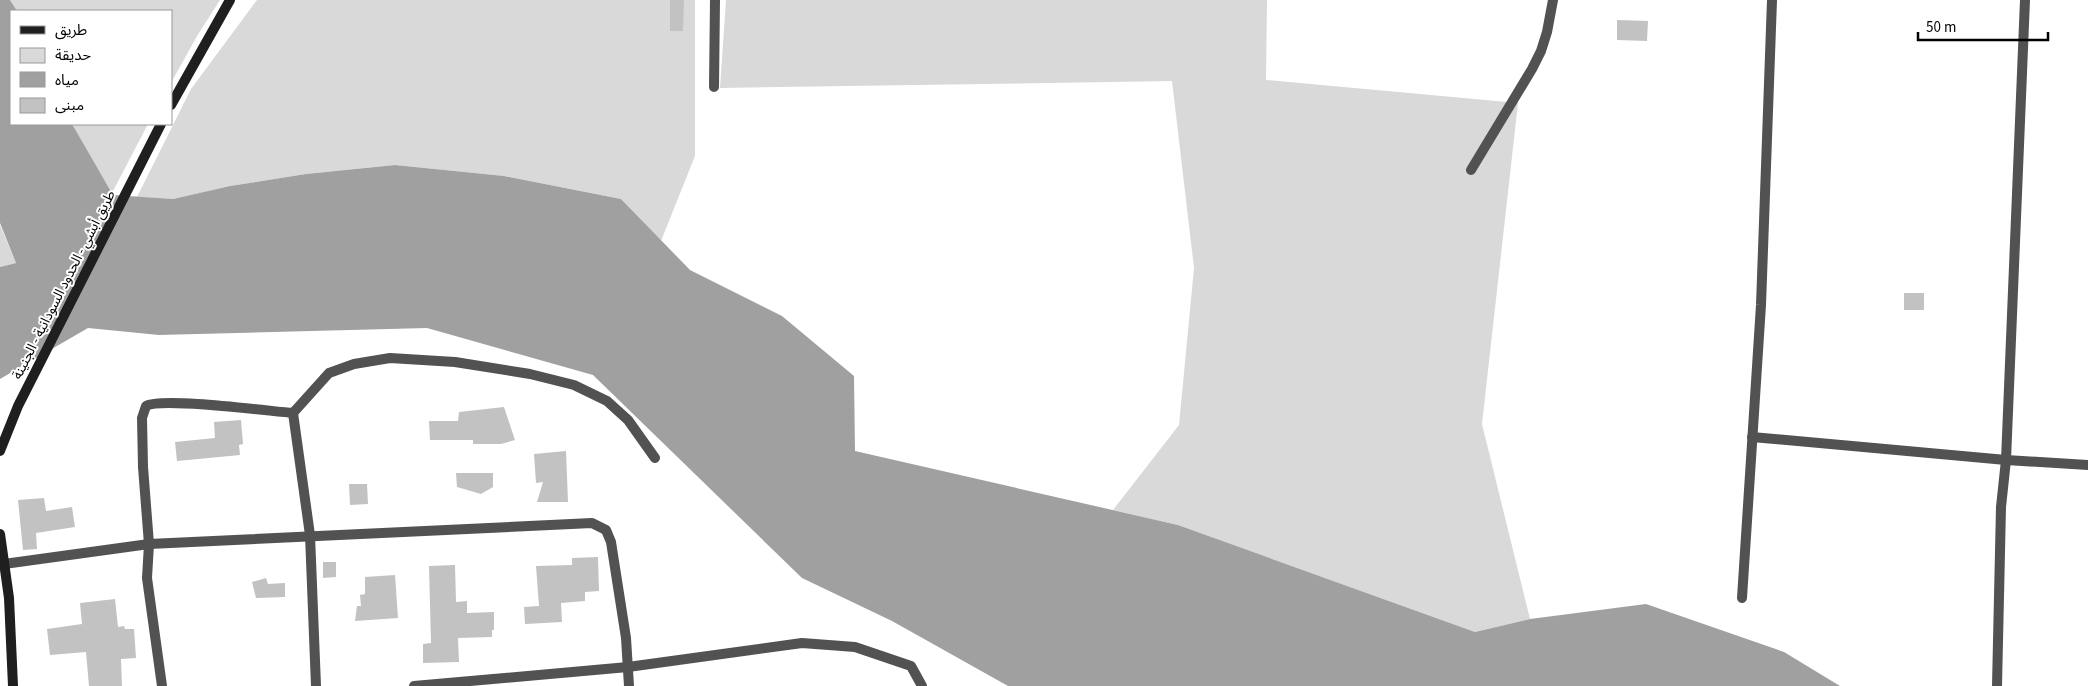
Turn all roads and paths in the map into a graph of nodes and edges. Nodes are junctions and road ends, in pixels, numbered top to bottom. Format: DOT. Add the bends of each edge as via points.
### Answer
graph roads {
  1 [pos="230,0"];
  2 [pos="715,0"];
  3 [pos="1553,0"];
  4 [pos="1772,0"];
  5 [pos="2025,0"];
  6 [pos="714,87"];
  7 [pos="172,102"];
  8 [pos="161,125"];
  9 [pos="1471,170"];
  10 [pos="293,413"];
  11 [pos="1752,437"];
  12 [pos="0,451"];
  13 [pos="655,458"];
  14 [pos="2006,460"];
  15 [pos="2088,465"];
  16 [pos="0,534"];
  17 [pos="310,535"];
  18 [pos="148,544"];
  19 [pos="4,564"];
  20 [pos="1742,598"];
  21 [pos="628,667"];
  22 [pos="13,686"];
  23 [pos="162,686"];
  24 [pos="316,686"];
  25 [pos="414,686"];
  26 [pos="629,686"];
  27 [pos="922,686"];
  28 [pos="1997,686"];
  1 -- 7 [label="main road"];
  2 -- 6 [label="street"];
  3 -- 9 [label="street" via="1547,32 1535,63"];
  4 -- 11 [label="street"];
  5 -- 14 [label="street"];
  8 -- 12 [label="main road, طريق أبشي - الحدود السودانية - الجنينة" via="18,406"];
  10 -- 13 [label="street" via="329,373 354,364 390,358 455,362 574,385 607,401 628,420"];
  10 -- 17 [label="street"];
  10 -- 18 [label="street" via="159,402 146,406 142,418"];
  11 -- 14 [label="street"];
  11 -- 20 [label="street"];
  14 -- 15 [label="street"];
  14 -- 28 [label="street" via="2001,507"];
  16 -- 19 [label="main road"];
  17 -- 18 [label="street"];
  17 -- 21 [label="street" via="592,523 606,530 611,542"];
  17 -- 24 [label="street"];
  18 -- 19 [label="street"];
  18 -- 23 [label="street" via="148,588"];
  19 -- 22 [label="main road"];
  21 -- 25 [label="street"];
  21 -- 26 [label="street"];
  21 -- 27 [label="street" via="802,643 855,647 912,666"];
}
